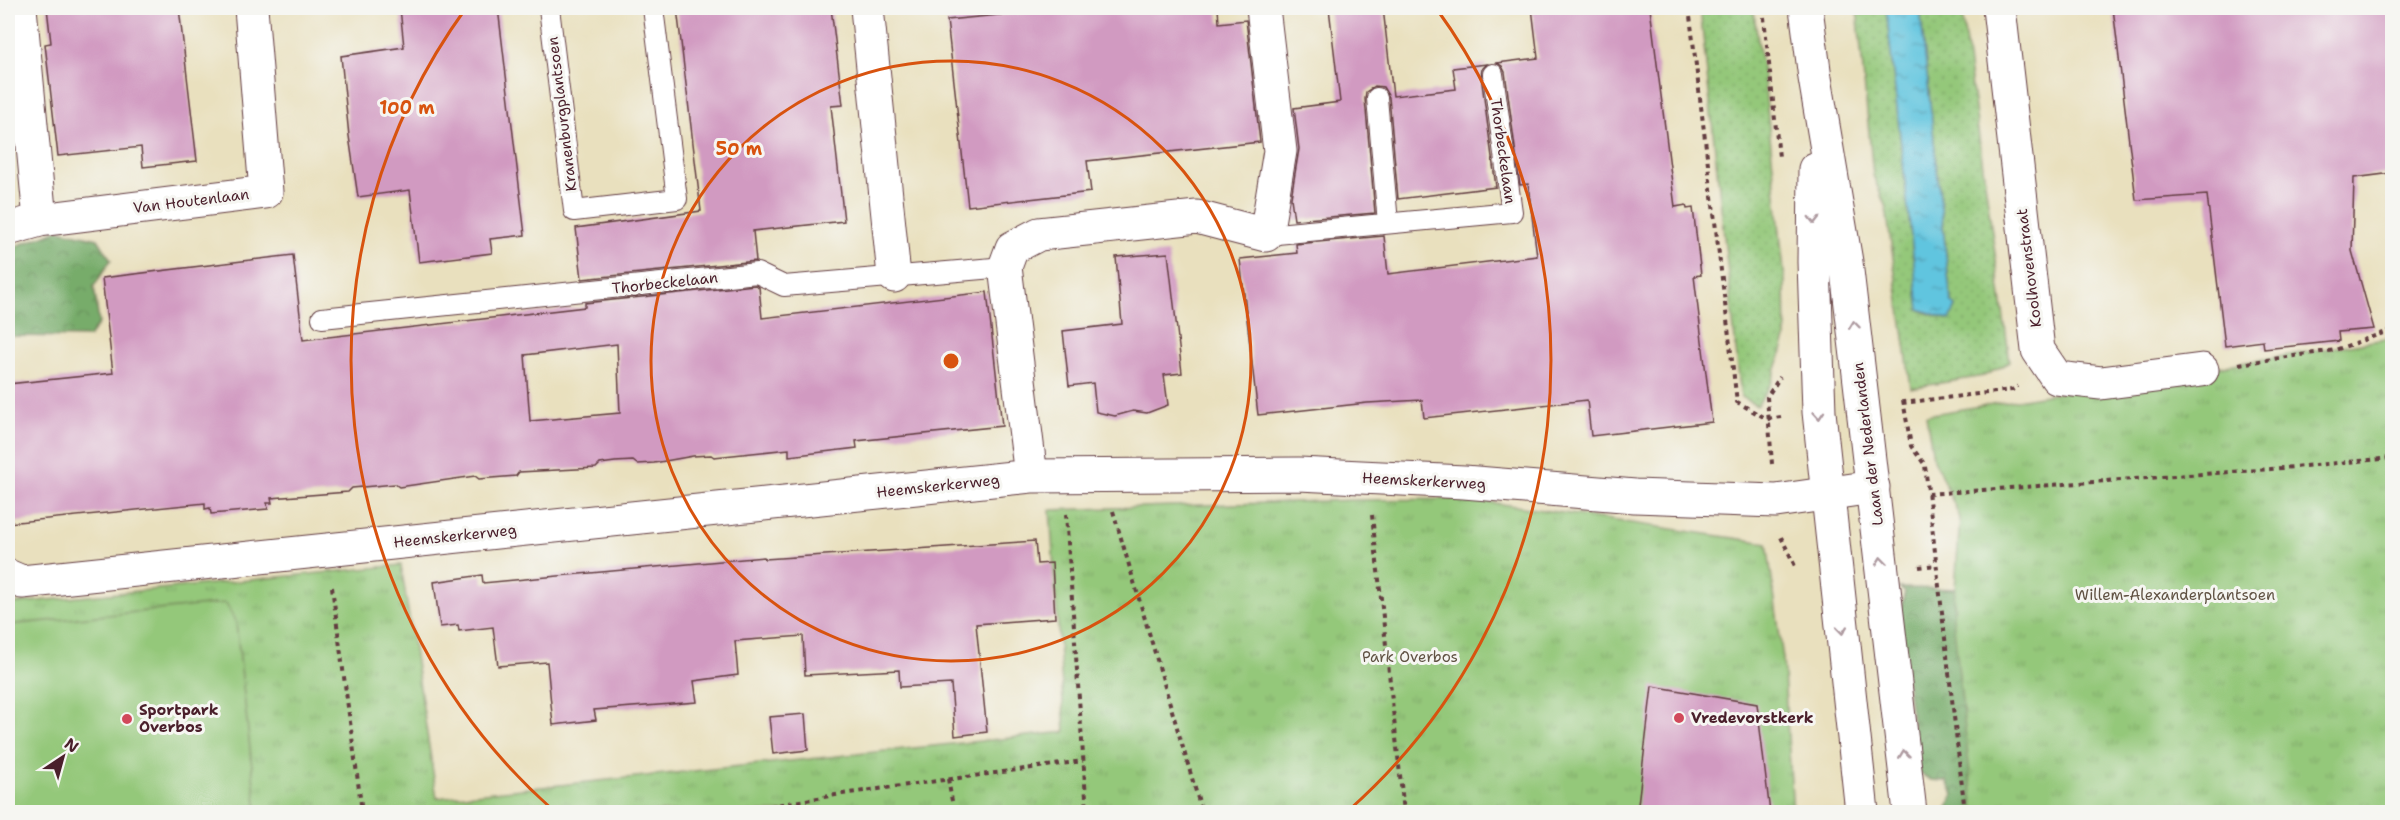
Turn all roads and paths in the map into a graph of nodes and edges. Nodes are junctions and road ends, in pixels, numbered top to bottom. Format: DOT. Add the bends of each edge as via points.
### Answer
graph roads {
  1 [pos="20,8"];
  2 [pos="251,8"];
  3 [pos="549,8"];
  4 [pos="653,8"];
  5 [pos="867,8"];
  6 [pos="1263,8"];
  7 [pos="1689,8"];
  8 [pos="1806,8"];
  9 [pos="1999,8"];
  10 [pos="1492,74"];
  11 [pos="1815,78"];
  12 [pos="1377,98"];
  13 [pos="40,220"];
  14 [pos="1388,223"];
  15 [pos="8,229"];
  16 [pos="1266,235"];
  17 [pos="1005,267"];
  18 [pos="894,276"];
  19 [pos="322,318"];
  20 [pos="2392,330"];
  21 [pos="2049,366"];
  22 [pos="2202,370"];
  23 [pos="1903,402"];
  24 [pos="1767,419"];
  25 [pos="2392,458"];
  26 [pos="1031,476"];
  27 [pos="1103,476"];
  28 [pos="1063,477"];
  29 [pos="1368,478"];
  30 [pos="1873,487"];
  31 [pos="1826,493"];
  32 [pos="327,550"];
  33 [pos="8,576"];
  34 [pos="1083,761"];
  35 [pos="948,779"];
  36 [pos="797,802"];
  37 [pos="362,813"];
  38 [pos="735,813"];
  39 [pos="799,813"];
  40 [pos="954,813"];
  41 [pos="1087,813"];
  42 [pos="1202,813"];
  43 [pos="1404,813"];
  44 [pos="1862,813"];
  45 [pos="1910,813"];
  46 [pos="1965,813"];
  1 -- 13 [label="street"];
  2 -- 13 [label="street, Van Houtenlaan" via="266,192"];
  3 -- 4 [label="lane, Kranenburgplantsoen" via="574,211 677,199"];
  5 -- 18 [label="street"];
  6 -- 16 [label="street" via="1280,151"];
  7 -- 24 [label="path" via="1737,402"];
  8 -- 11 [label="street, Laan der Nederlanden"];
  9 -- 21 [label="street, Koolhovenstraat" via="2038,350"];
  10 -- 14 [label="lane, Thorbeckelaan" via="1512,212"];
  30 -- 11 [label="street, Laan der Nederlanden, one-way" via="1846,262"];
  11 -- 31 [label="street, Laan der Nederlanden, one-way" via="1815,297"];
  12 -- 14 [label="lane"];
  13 -- 15 [label="street, Van Houtenlaan"];
  14 -- 16 [label="lane, Thorbeckelaan"];
  16 -- 17 [label="street, Thorbeckelaan" via="1197,217 1039,234 1012,248"];
  17 -- 18 [label="lane, Thorbeckelaan"];
  17 -- 26 [label="street"];
  18 -- 19 [label="lane, Thorbeckelaan" via="784,285 758,273"];
  20 -- 22 [label="path" via="2335,350"];
  21 -- 22 [label="street" via="2057,378 2102,383"];
  21 -- 23 [label="path" via="2012,390"];
  25 -- 46 [label="path" via="1928,494"];
  26 -- 28 [label="street, Heemskerkerweg"];
  26 -- 32 [label="street, Heemskerkerweg"];
  27 -- 28 [label="street, Heemskerkerweg"];
  27 -- 29 [label="street, Heemskerkerweg" via="1299,474"];
  27 -- 42 [label="path"];
  28 -- 34 [label="path"];
  29 -- 31 [label="street, Heemskerkerweg" via="1776,501"];
  29 -- 43 [label="path"];
  30 -- 31 [label="street, Heemskerkerweg"];
  45 -- 30 [label="street, Laan der Nederlanden, one-way"];
  31 -- 44 [label="street, Laan der Nederlanden, one-way"];
  32 -- 33 [label="street, Heemskerkerweg" via="22,582"];
  32 -- 37 [label="path"];
  34 -- 35 [label="path"];
  34 -- 41 [label="path"];
  35 -- 36 [label="path"];
  35 -- 40 [label="path"];
  36 -- 38 [label="path"];
  36 -- 39 [label="path"];
}
